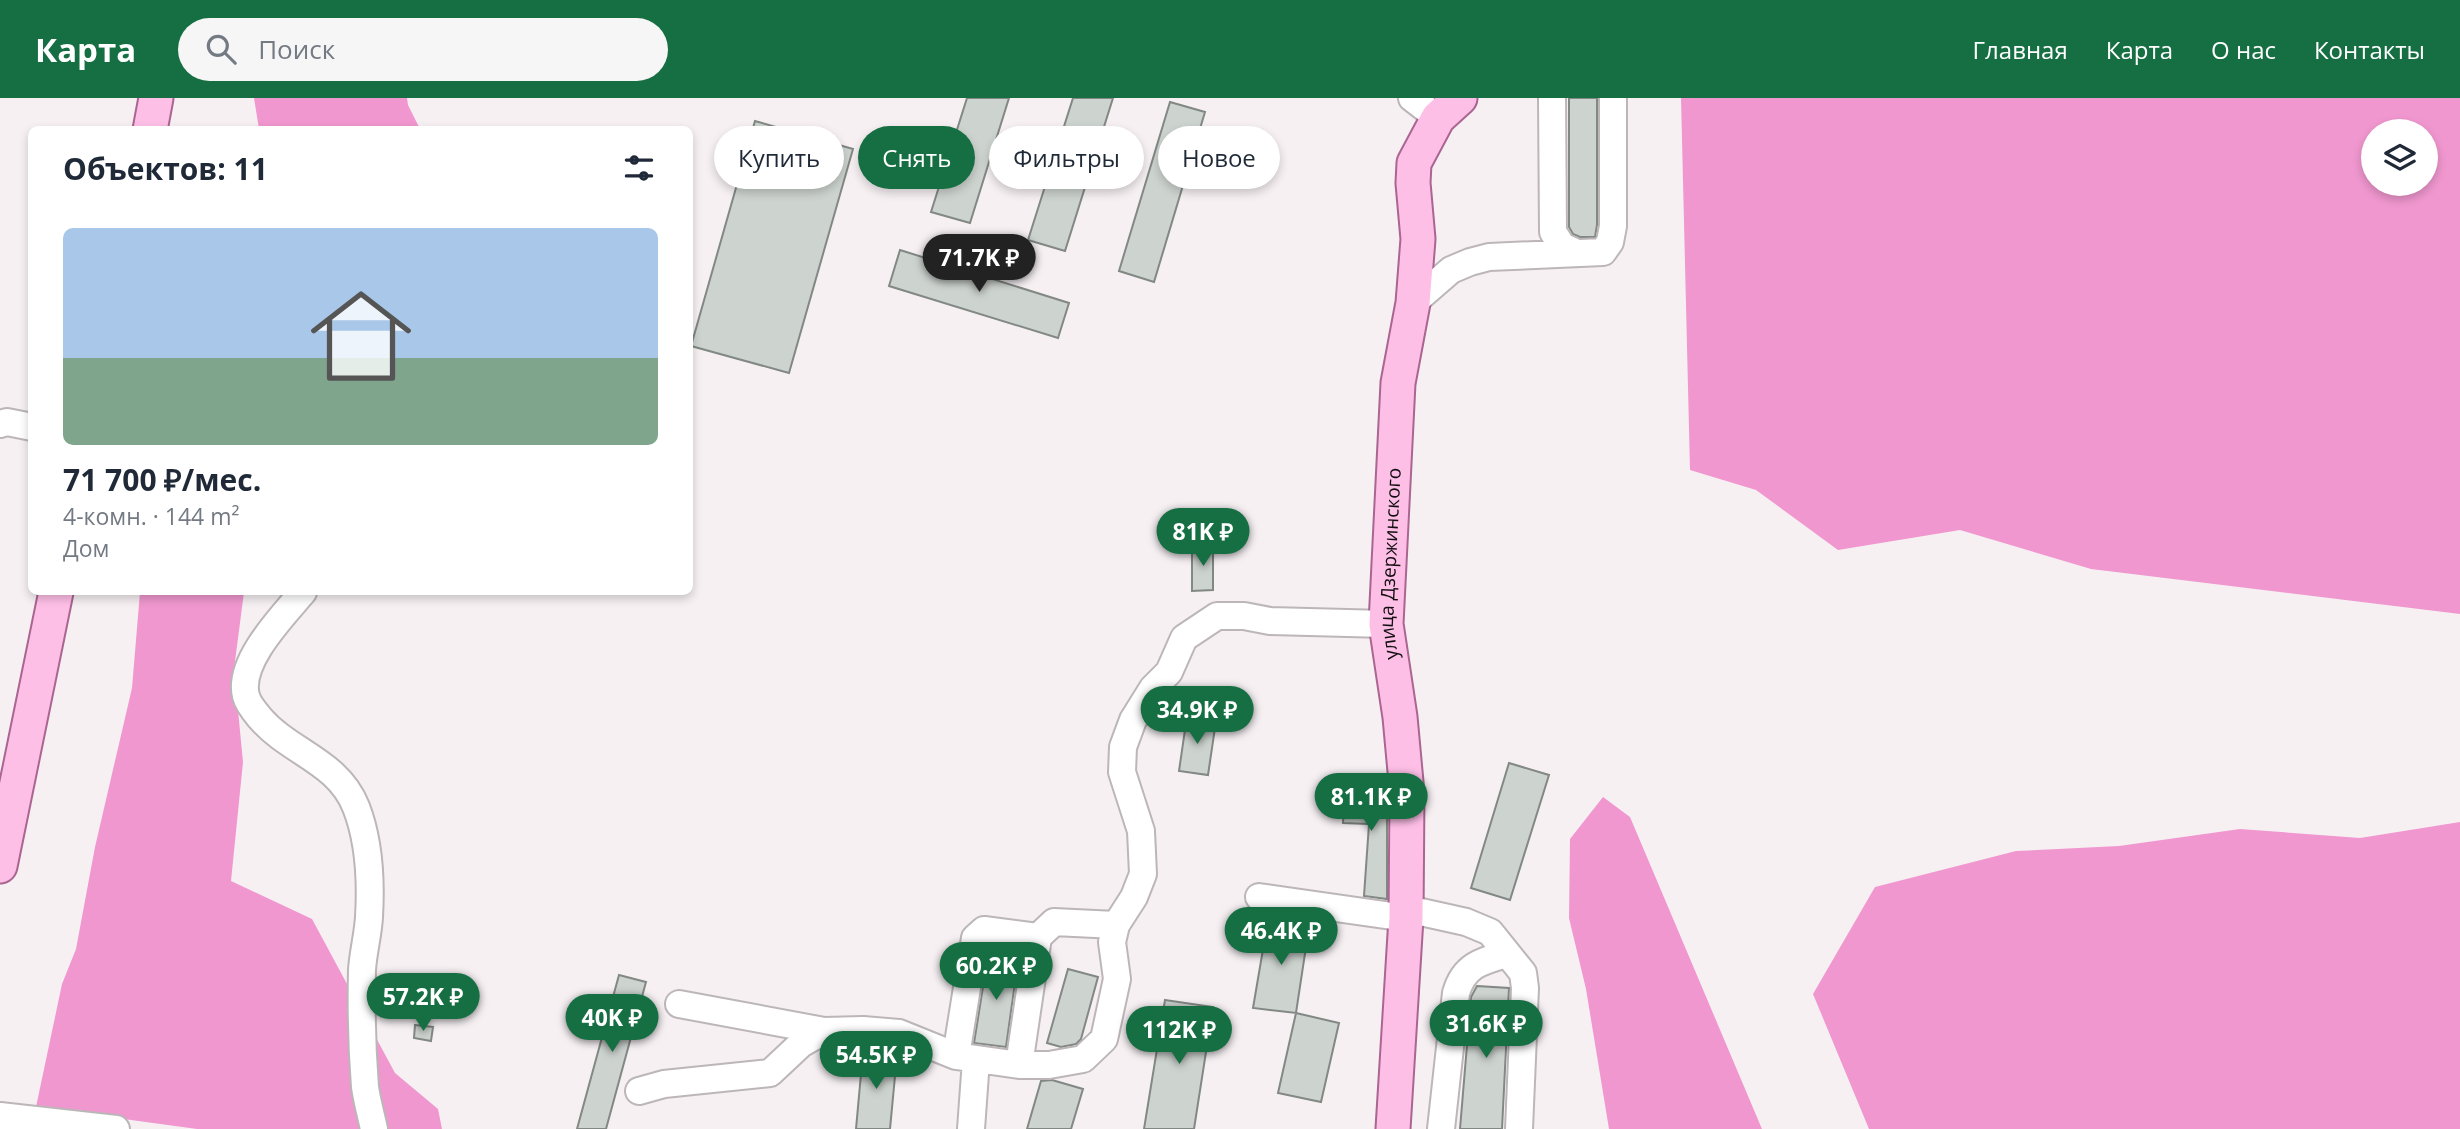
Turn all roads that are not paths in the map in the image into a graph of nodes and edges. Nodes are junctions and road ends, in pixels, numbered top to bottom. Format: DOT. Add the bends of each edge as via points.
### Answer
graph roads {
  1 [pos="156,98"];
  2 [pos="1412,98"];
  3 [pos="1552,98"];
  4 [pos="1613,98"];
  5 [pos="1449,108"];
  6 [pos="151,126"];
  7 [pos="1577,253"];
  8 [pos="1413,303"];
  9 [pos="0,424"];
  10 [pos="28,426"];
  11 [pos="55,595"];
  12 [pos="301,595"];
  13 [pos="1386,624"];
  14 [pos="0,866"];
  15 [pos="1259,897"];
  16 [pos="1406,918"];
  17 [pos="1116,925"];
  18 [pos="1038,937"];
  19 [pos="1507,954"];
  20 [pos="679,1004"];
  21 [pos="824,1031"];
  22 [pos="966,1058"];
  23 [pos="1019,1065"];
  24 [pos="639,1091"];
  25 [pos="0,1116"];
  26 [pos="116,1129"];
  27 [pos="374,1129"];
  28 [pos="971,1129"];
  29 [pos="1393,1129"];
  30 [pos="1441,1129"];
  31 [pos="1519,1129"];
  1 -- 6 [label="main road"];
  2 -- 5 [label="street"];
  3 -- 7 [label="street" via="1553,232 1562,246"];
  4 -- 7 [label="street" via="1610,242 1603,252"];
  5 -- 8 [label="main road, улица Дзержинского" via="1420,147 1414,163 1418,239"];
  7 -- 8 [label="street" via="1470,262 1451,270"];
  8 -- 13 [label="main road, улица Дзержинского" via="1398,383"];
  9 -- 10 [label="street"];
  11 -- 14 [label="main road"];
  12 -- 27 [label="street" via="258,648 250,664 246,697 281,740 338,777 357,809 368,866 363,1013 366,1090"];
  13 -- 16 [label="main road, улица Дзержинского" via="1407,793"];
  13 -- 17 [label="street" via="1217,616 1184,638 1169,672 1133,720 1123,747 1122,772 1141,831 1143,874"];
  15 -- 16 [label="street"];
  16 -- 19 [label="street" via="1420,912 1466,922 1490,932"];
  16 -- 29 [label="main road, улица Дзержинского"];
  17 -- 18 [label="street" via="1054,922"];
  17 -- 23 [label="street" via="1112,942 1116,979 1104,1039 1083,1059"];
  18 -- 22 [label="street" via="984,930 975,938"];
  18 -- 23 [label="street"];
  19 -- 30 [label="street" via="1483,961 1460,981"];
  19 -- 31 [label="street" via="1523,973 1525,988"];
  20 -- 21 [label="street"];
  21 -- 22 [label="street" via="899,1033"];
  21 -- 24 [label="street" via="801,1044 770,1073 664,1084"];
  22 -- 23 [label="street"];
  22 -- 28 [label="street"];
  25 -- 26 [label="street"];
}
